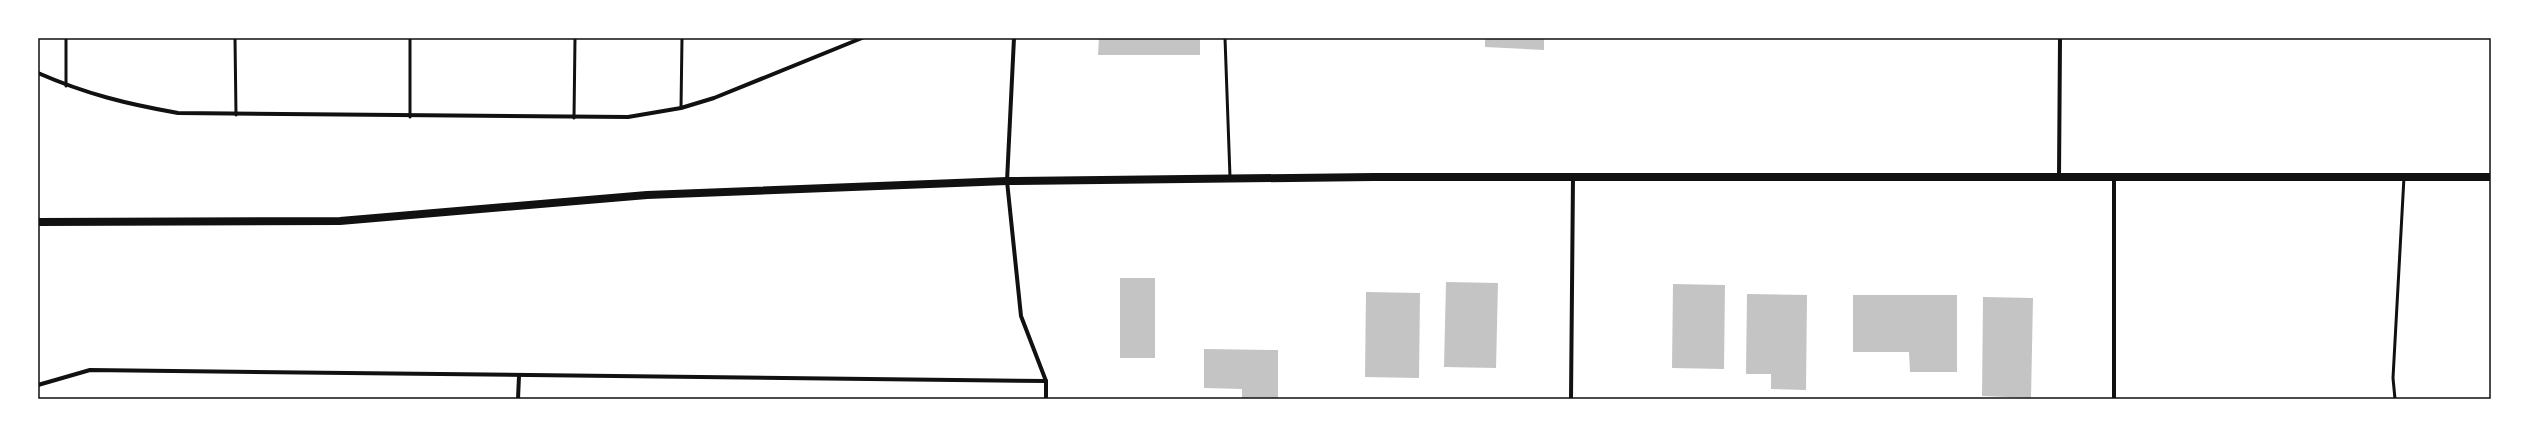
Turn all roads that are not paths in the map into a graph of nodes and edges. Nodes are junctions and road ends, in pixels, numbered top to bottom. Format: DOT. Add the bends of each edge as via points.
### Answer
graph roads {
  1 [pos="66,38"];
  2 [pos="235,38"];
  3 [pos="410,38"];
  4 [pos="575,38"];
  5 [pos="682,38"];
  6 [pos="862,38"];
  7 [pos="1014,38"];
  8 [pos="1225,38"];
  9 [pos="2060,38"];
  10 [pos="38,74"];
  11 [pos="66,86"];
  12 [pos="681,108"];
  13 [pos="236,115"];
  14 [pos="410,117"];
  15 [pos="574,118"];
  16 [pos="1573,177"];
  17 [pos="2060,177"];
  18 [pos="2404,177"];
  19 [pos="2491,177"];
  20 [pos="2114,178"];
  21 [pos="1230,179"];
  22 [pos="1007,181"];
  23 [pos="38,222"];
  24 [pos="519,376"];
  25 [pos="1046,381"];
  26 [pos="38,385"];
  27 [pos="518,399"];
  28 [pos="1046,399"];
  29 [pos="1571,399"];
  30 [pos="2114,399"];
  31 [pos="2394,399"];
  1 -- 11 [label="lane"];
  2 -- 13 [label="lane"];
  3 -- 14 [label="lane"];
  4 -- 15 [label="lane"];
  5 -- 12 [label="lane"];
  6 -- 12 [label="street" via="728,93"];
  7 -- 22 [label="street"];
  8 -- 21 [label="lane"];
  9 -- 17 [label="street"];
  10 -- 11 [label="street"];
  11 -- 13 [label="street" via="118,103 178,113"];
  12 -- 15 [label="street" via="628,117"];
  13 -- 14 [label="street"];
  14 -- 15 [label="street"];
  16 -- 17 [label="main road"];
  16 -- 21 [label="main road"];
  16 -- 29 [label="street"];
  17 -- 20 [label="main road"];
  18 -- 19 [label="main road"];
  18 -- 20 [label="main road"];
  18 -- 31 [label="lane"];
  20 -- 30 [label="street"];
  21 -- 22 [label="main road"];
  22 -- 23 [label="main road" via="647,195 340,222"];
  22 -- 25 [label="street" via="1021,316"];
  24 -- 25 [label="street"];
  24 -- 26 [label="street" via="90,370"];
  24 -- 27 [label="street"];
  25 -- 28 [label="street"];
}
